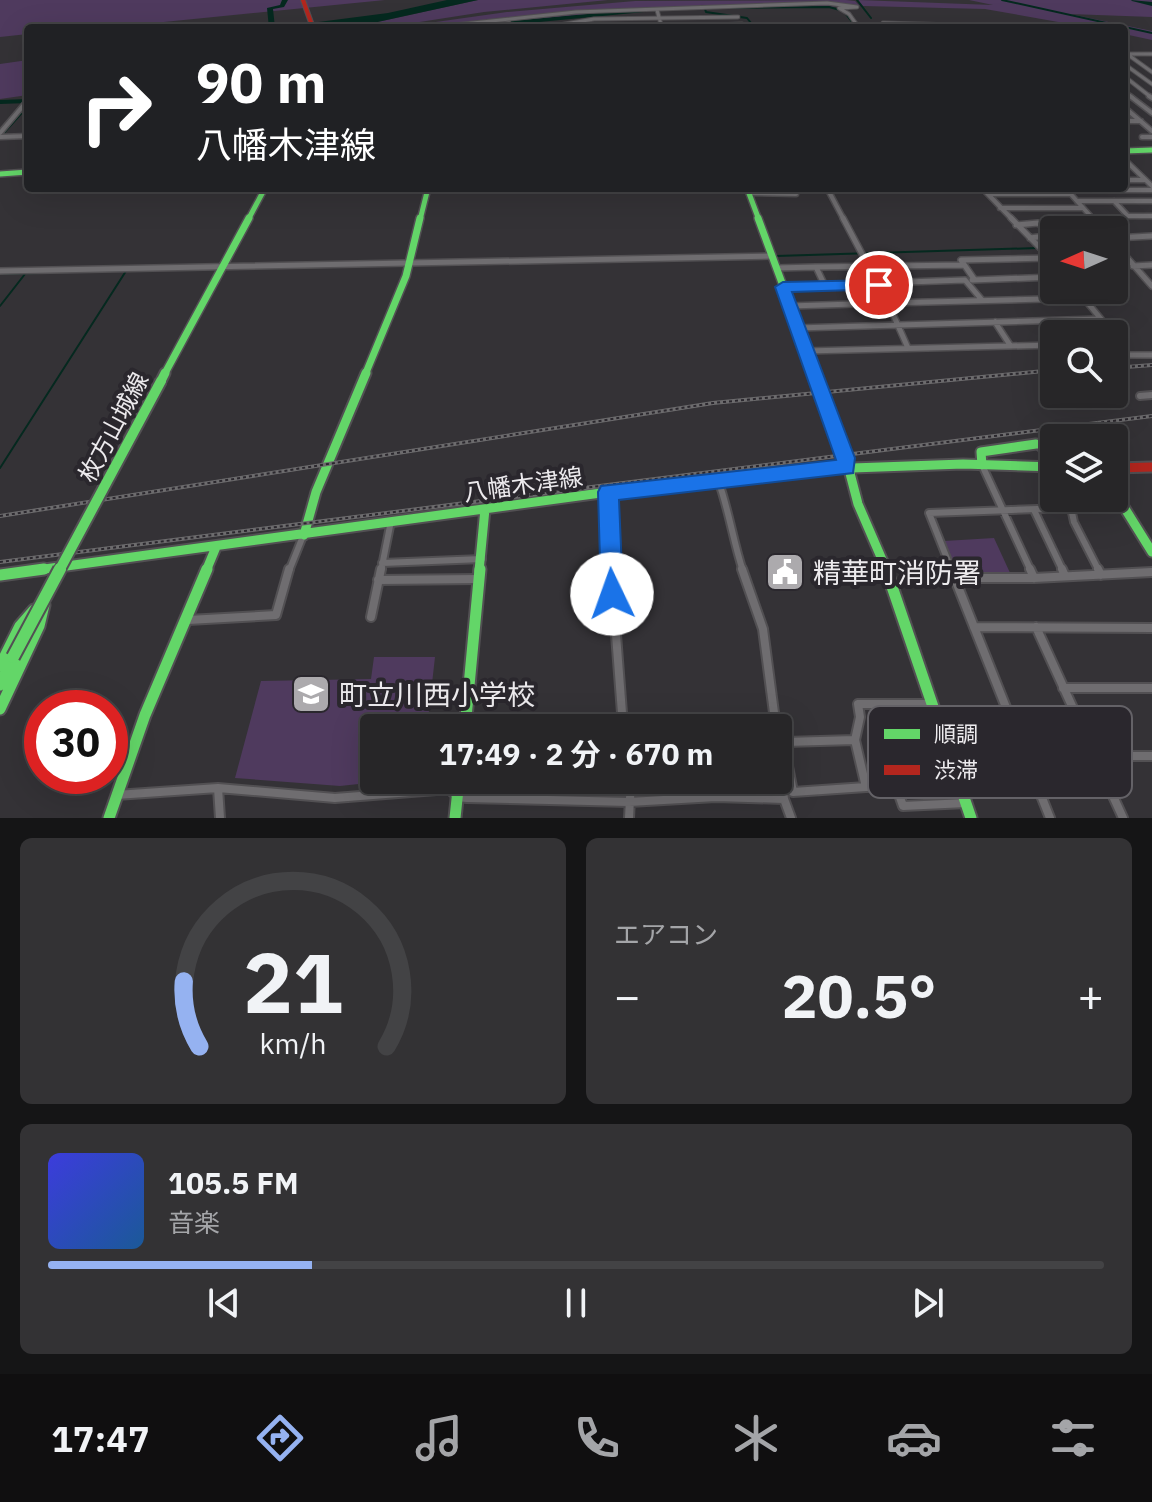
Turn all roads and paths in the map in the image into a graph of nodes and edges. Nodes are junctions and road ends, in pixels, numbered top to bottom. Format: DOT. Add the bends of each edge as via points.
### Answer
graph roads {
  1 [pos="303,0"];
  2 [pos="734,9"];
  3 [pos="657,10"];
  4 [pos="729,16"];
  5 [pos="711,17"];
  6 [pos="720,17"];
  7 [pos="738,17"];
  8 [pos="690,18"];
  9 [pos="626,19"];
  10 [pos="660,19"];
  11 [pos="592,20"];
  12 [pos="883,23"];
  13 [pos="915,23"];
  14 [pos="312,24"];
  15 [pos="456,24"];
  16 [pos="574,24"];
  17 [pos="590,24"];
  18 [pos="628,24"];
  19 [pos="661,24"];
  20 [pos="693,24"];
  21 [pos="714,24"];
  22 [pos="723,24"];
  23 [pos="732,24"];
  24 [pos="742,24"];
  25 [pos="856,24"];
  26 [pos="944,24"];
  27 [pos="1152,54"];
  28 [pos="1128,55"];
  29 [pos="1128,56"];
  30 [pos="1128,66"];
  31 [pos="1143,66"];
  32 [pos="1128,68"];
  33 [pos="1152,72"];
  34 [pos="1128,79"];
  35 [pos="1128,84"];
  36 [pos="1134,84"];
  37 [pos="1152,84"];
  38 [pos="1128,95"];
  39 [pos="1152,98"];
  40 [pos="24,105"];
  41 [pos="1128,110"];
  42 [pos="1152,113"];
  43 [pos="1128,121"];
  44 [pos="1141,121"];
  45 [pos="1152,134"];
  46 [pos="1,136"];
  47 [pos="24,136"];
  48 [pos="1142,137"];
  49 [pos="1152,150"];
  50 [pos="1128,151"];
  51 [pos="1128,163"];
  52 [pos="1128,170"];
  53 [pos="1135,170"];
  54 [pos="24,172"];
  55 [pos="0,174"];
  56 [pos="1128,180"];
  57 [pos="1145,180"];
  58 [pos="1152,188"];
  59 [pos="1128,189"];
  60 [pos="263,192"];
  61 [pos="427,192"];
  62 [pos="748,192"];
  63 [pos="764,192"];
  64 [pos="829,192"];
  65 [pos="1008,192"];
  66 [pos="1068,192"];
  67 [pos="796,194"];
  68 [pos="988,194"];
  69 [pos="1077,201"];
  70 [pos="1114,201"];
  71 [pos="1152,201"];
  72 [pos="1000,208"];
  73 [pos="1083,208"];
  74 [pos="1090,216"];
  75 [pos="1152,216"];
  76 [pos="1016,225"];
  77 [pos="1152,236"];
  78 [pos="1030,238"];
  79 [pos="1128,239"];
  80 [pos="1040,247"];
  81 [pos="772,256"];
  82 [pos="1040,260"];
  83 [pos="1128,261"];
  84 [pos="410,264"];
  85 [pos="964,265"];
  86 [pos="1152,265"];
  87 [pos="869,266"];
  88 [pos="1133,266"];
  89 [pos="816,267"];
  90 [pos="222,268"];
  91 [pos="776,268"];
  92 [pos="0,271"];
  93 [pos="1040,278"];
  94 [pos="972,281"];
  95 [pos="879,284"];
  96 [pos="1152,285"];
  97 [pos="825,286"];
  98 [pos="783,287"];
  99 [pos="1040,299"];
  100 [pos="982,300"];
  101 [pos="888,303"];
  102 [pos="1088,304"];
  103 [pos="789,306"];
  104 [pos="1101,319"];
  105 [pos="995,322"];
  106 [pos="898,325"];
  107 [pos="797,328"];
  108 [pos="1010,345"];
  109 [pos="1040,345"];
  110 [pos="908,348"];
  111 [pos="806,351"];
  112 [pos="1128,355"];
  113 [pos="1152,355"];
  114 [pos="1152,395"];
  115 [pos="1140,396"];
  116 [pos="1040,446"];
  117 [pos="982,465"];
  118 [pos="846,467"];
  119 [pos="1040,467"];
  120 [pos="1152,467"];
  121 [pos="1128,468"];
  122 [pos="718,480"];
  123 [pos="608,492"];
  124 [pos="485,509"];
  125 [pos="1034,510"];
  126 [pos="1040,510"];
  127 [pos="1003,511"];
  128 [pos="1072,512"];
  129 [pos="1127,512"];
  130 [pos="391,521"];
  131 [pos="303,536"];
  132 [pos="216,547"];
  133 [pos="1152,552"];
  134 [pos="482,559"];
  135 [pos="382,563"];
  136 [pos="62,568"];
  137 [pos="1152,572"];
  138 [pos="0,575"];
  139 [pos="1101,575"];
  140 [pos="1065,576"];
  141 [pos="955,578"];
  142 [pos="1034,578"];
  143 [pos="480,579"];
  144 [pos="378,580"];
  145 [pos="45,599"];
  146 [pos="371,617"];
  147 [pos="188,620"];
  148 [pos="974,627"];
  149 [pos="1036,627"];
  150 [pos="1152,628"];
  151 [pos="0,666"];
  152 [pos="0,685"];
  153 [pos="1063,688"];
  154 [pos="1152,688"];
  155 [pos="935,704"];
  156 [pos="1005,706"];
  157 [pos="1071,706"];
  158 [pos="0,709"];
  159 [pos="466,714"];
  160 [pos="622,714"];
  161 [pos="774,714"];
  162 [pos="855,740"];
  163 [pos="792,742"];
  164 [pos="866,787"];
  165 [pos="218,788"];
  166 [pos="792,789"];
  167 [pos="458,794"];
  168 [pos="630,794"];
  169 [pos="784,794"];
  170 [pos="115,795"];
  171 [pos="458,797"];
  172 [pos="900,798"];
  173 [pos="964,798"];
  174 [pos="1042,798"];
  175 [pos="1114,798"];
  176 [pos="784,799"];
  177 [pos="629,802"];
  178 [pos="966,803"];
  179 [pos="109,818"];
  180 [pos="220,818"];
  181 [pos="455,818"];
  182 [pos="629,818"];
  183 [pos="791,818"];
  184 [pos="971,818"];
  185 [pos="1050,818"];
  186 [pos="1123,818"];
  1 -- 14 [label="main road"];
  2 -- 7 [label="street"];
  3 -- 10 [label="street"];
  4 -- 6 [label="street"];
  4 -- 7 [label="street"];
  4 -- 23 [label="street"];
  5 -- 6 [label="street"];
  5 -- 8 [label="street"];
  5 -- 21 [label="street"];
  6 -- 22 [label="street"];
  7 -- 24 [label="street"];
  8 -- 10 [label="street"];
  8 -- 20 [label="street"];
  9 -- 10 [label="street"];
  9 -- 11 [label="street"];
  9 -- 18 [label="street"];
  10 -- 19 [label="street"];
  11 -- 16 [label="street"];
  11 -- 17 [label="street"];
  12 -- 13 [label="street"];
  13 -- 26 [label="street"];
  15 -- 25 [label="street" via="621,7 827,3 856,6 839,8"];
  27 -- 28 [label="street"];
  29 -- 31 [label="street"];
  30 -- 31 [label="street"];
  31 -- 33 [label="street"];
  32 -- 37 [label="street"];
  34 -- 36 [label="street"];
  35 -- 36 [label="street"];
  36 -- 37 [label="street"];
  36 -- 39 [label="street"];
  38 -- 42 [label="street"];
  40 -- 46 [label="street"];
  41 -- 44 [label="street"];
  43 -- 44 [label="street"];
  44 -- 45 [label="street"];
  45 -- 48 [label="street"];
  46 -- 47 [label="street"];
  49 -- 50 [label="main road"];
  51 -- 53 [label="street"];
  52 -- 53 [label="street"];
  53 -- 57 [label="street"];
  54 -- 55 [label="main road"];
  56 -- 57 [label="street"];
  57 -- 58 [label="street"];
  58 -- 59 [label="street"];
  60 -- 90 [label="main road, 枚方山城線"];
  61 -- 84 [label="main road"];
  62 -- 81 [label="main road"];
  63 -- 67 [label="street"];
  64 -- 87 [label="street"];
  65 -- 68 [label="street"];
  66 -- 69 [label="street"];
  68 -- 72 [label="street"];
  69 -- 70 [label="street"];
  69 -- 73 [label="street"];
  70 -- 71 [label="street"];
  70 -- 75 [label="street" via="1128,216"];
  72 -- 73 [label="street"];
  72 -- 76 [label="street"];
  73 -- 74 [label="street"];
  76 -- 78 [label="street"];
  76 -- 78 [label="street" via="1038,223 1053,235"];
  77 -- 79 [label="street"];
  78 -- 80 [label="street"];
  81 -- 84 [label="street"];
  81 -- 91 [label="main road"];
  82 -- 85 [label="street" via="961,260"];
  83 -- 88 [label="street"];
  84 -- 90 [label="street"];
  84 -- 131 [label="main road" via="316,492"];
  85 -- 87 [label="street"];
  85 -- 94 [label="street"];
  86 -- 88 [label="street"];
  87 -- 89 [label="street"];
  87 -- 95 [label="street"];
  88 -- 96 [label="street"];
  89 -- 91 [label="street"];
  89 -- 97 [label="street"];
  90 -- 92 [label="street"];
  90 -- 152 [label="main road, 枚方山城線, bridge"];
  91 -- 98 [label="main road"];
  93 -- 94 [label="street"];
  94 -- 95 [label="street"];
  94 -- 100 [label="street"];
  95 -- 97 [label="street"];
  95 -- 101 [label="street"];
  97 -- 98 [label="street"];
  98 -- 103 [label="main road"];
  99 -- 100 [label="street"];
  100 -- 101 [label="street"];
  101 -- 103 [label="street"];
  101 -- 106 [label="street"];
  102 -- 104 [label="street"];
  103 -- 107 [label="main road"];
  104 -- 105 [label="street"];
  105 -- 106 [label="street"];
  105 -- 108 [label="street"];
  106 -- 107 [label="street"];
  106 -- 110 [label="street"];
  107 -- 111 [label="main road"];
  108 -- 109 [label="street"];
  108 -- 110 [label="street"];
  110 -- 111 [label="street"];
  111 -- 118 [label="main road"];
  112 -- 113 [label="street"];
  114 -- 115 [label="street"];
  116 -- 117 [label="main road" via="981,452"];
  117 -- 118 [label="main road, 八幡木津線"];
  117 -- 119 [label="main road, 八幡木津線"];
  117 -- 127 [label="street"];
  118 -- 122 [label="main road, 八幡木津線"];
  118 -- 155 [label="main road"];
  120 -- 121 [label="main road"];
  122 -- 123 [label="main road, 八幡木津線"];
  122 -- 161 [label="street" via="763,629"];
  123 -- 124 [label="main road, 八幡木津線"];
  123 -- 160 [label="street"];
  124 -- 130 [label="main road, 八幡木津線"];
  124 -- 134 [label="main road"];
  125 -- 126 [label="street"];
  125 -- 127 [label="street"];
  125 -- 140 [label="street"];
  127 -- 141 [label="street" via="929,513"];
  127 -- 142 [label="street"];
  128 -- 139 [label="street"];
  129 -- 133 [label="main road"];
  130 -- 131 [label="main road, 八幡木津線"];
  130 -- 135 [label="street"];
  131 -- 132 [label="main road, 八幡木津線"];
  131 -- 147 [label="street" via="276,615"];
  132 -- 136 [label="main road, 八幡木津線"];
  132 -- 147 [label="main road"];
  134 -- 135 [label="street"];
  134 -- 143 [label="main road"];
  135 -- 144 [label="street"];
  136 -- 138 [label="main road, 八幡木津線"];
  136 -- 145 [label="main road"];
  137 -- 139 [label="street"];
  139 -- 140 [label="street"];
  140 -- 142 [label="street"];
  141 -- 142 [label="street"];
  141 -- 148 [label="street"];
  143 -- 144 [label="street"];
  143 -- 159 [label="main road"];
  144 -- 146 [label="street"];
  145 -- 151 [label="main road" via="20,626"];
  145 -- 158 [label="main road" via="39,626"];
  147 -- 170 [label="main road" via="131,746"];
  148 -- 149 [label="street"];
  148 -- 156 [label="street"];
  149 -- 150 [label="street"];
  149 -- 153 [label="street"];
  153 -- 154 [label="street"];
  153 -- 157 [label="street"];
  155 -- 162 [label="street" via="858,704"];
  162 -- 163 [label="street"];
  162 -- 164 [label="street"];
  164 -- 166 [label="street"];
  165 -- 170 [label="street"];
  165 -- 171 [label="street" via="335,798 449,789"];
  165 -- 180 [label="street"];
  167 -- 171 [label="main road"];
  168 -- 177 [label="street"];
  169 -- 176 [label="street"];
  170 -- 179 [label="main road"];
  171 -- 177 [label="street"];
  171 -- 181 [label="main road"];
  172 -- 178 [label="street" via="903,806"];
  173 -- 178 [label="main road"];
  174 -- 185 [label="street"];
  175 -- 186 [label="street"];
  176 -- 177 [label="street"];
  176 -- 183 [label="street"];
  177 -- 182 [label="street"];
  178 -- 184 [label="main road"];
}
